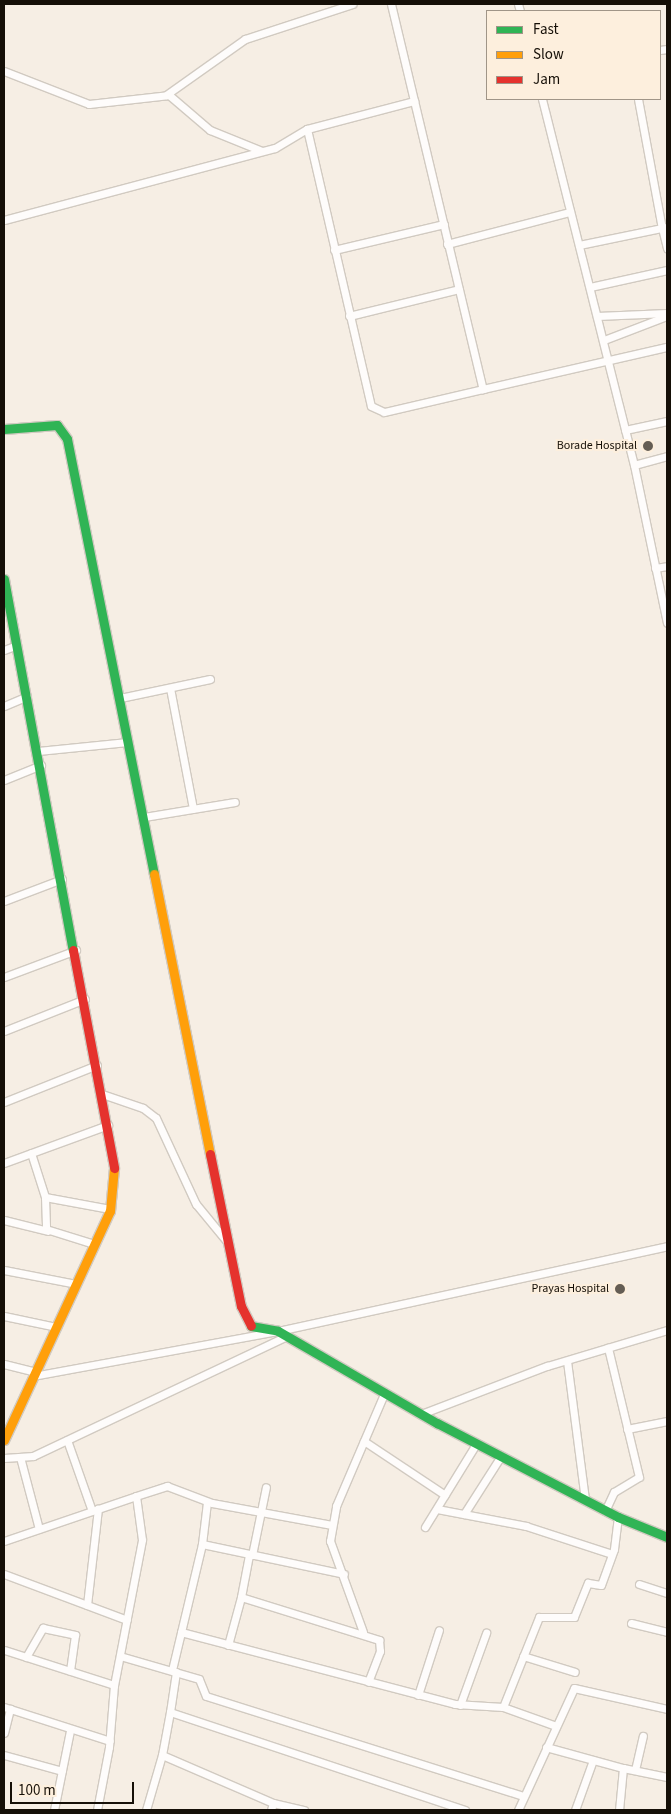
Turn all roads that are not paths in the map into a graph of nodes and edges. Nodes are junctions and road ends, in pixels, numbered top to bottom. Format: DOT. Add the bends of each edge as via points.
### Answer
graph roads {
  1 [pos="352,4"];
  2 [pos="391,4"];
  3 [pos="4,71"];
  4 [pos="166,95"];
  5 [pos="542,100"];
  6 [pos="638,100"];
  7 [pos="414,101"];
  8 [pos="307,130"];
  9 [pos="262,151"];
  10 [pos="570,212"];
  11 [pos="4,220"];
  12 [pos="444,224"];
  13 [pos="665,228"];
  14 [pos="447,244"];
  15 [pos="579,245"];
  16 [pos="667,248"];
  17 [pos="334,250"];
  18 [pos="667,270"];
  19 [pos="590,287"];
  20 [pos="459,289"];
  21 [pos="667,315"];
  22 [pos="350,316"];
  23 [pos="597,316"];
  24 [pos="604,340"];
  25 [pos="667,346"];
  26 [pos="607,360"];
  27 [pos="482,389"];
  28 [pos="667,421"];
  29 [pos="4,430"];
  30 [pos="625,430"];
  31 [pos="667,456"];
  32 [pos="634,464"];
  33 [pos="667,566"];
  34 [pos="655,568"];
  35 [pos="4,579"];
  36 [pos="6,600"];
  37 [pos="667,623"];
  38 [pos="17,645"];
  39 [pos="4,650"];
  40 [pos="210,679"];
  41 [pos="170,688"];
  42 [pos="28,696"];
  43 [pos="120,698"];
  44 [pos="4,706"];
  45 [pos="128,742"];
  46 [pos="38,751"];
  47 [pos="40,765"];
  48 [pos="4,780"];
  49 [pos="235,802"];
  50 [pos="193,809"];
  51 [pos="144,816"];
  52 [pos="62,879"];
  53 [pos="4,901"];
  54 [pos="76,950"];
  55 [pos="4,977"];
  56 [pos="85,999"];
  57 [pos="4,1031"];
  58 [pos="97,1065"];
  59 [pos="102,1094"];
  60 [pos="4,1102"];
  61 [pos="108,1124"];
  62 [pos="31,1153"];
  63 [pos="4,1154"];
  64 [pos="5,1163"];
  65 [pos="45,1198"];
  66 [pos="110,1209"];
  67 [pos="4,1220"];
  68 [pos="48,1231"];
  69 [pos="94,1244"];
  70 [pos="229,1245"];
  71 [pos="667,1246"];
  72 [pos="4,1270"];
  73 [pos="76,1284"];
  74 [pos="4,1316"];
  75 [pos="56,1327"];
  76 [pos="667,1330"];
  77 [pos="282,1334"];
  78 [pos="608,1348"];
  79 [pos="567,1361"];
  80 [pos="4,1364"];
  81 [pos="34,1374"];
  82 [pos="384,1394"];
  83 [pos="420,1414"];
  84 [pos="667,1421"];
  85 [pos="627,1429"];
  86 [pos="4,1440"];
  87 [pos="66,1440"];
  88 [pos="364,1441"];
  89 [pos="476,1444"];
  90 [pos="501,1456"];
  91 [pos="20,1457"];
  92 [pos="4,1458"];
  93 [pos="266,1487"];
  94 [pos="445,1494"];
  95 [pos="136,1496"];
  96 [pos="585,1500"];
  97 [pos="207,1502"];
  98 [pos="436,1509"];
  99 [pos="95,1510"];
  100 [pos="605,1510"];
  101 [pos="262,1512"];
  102 [pos="464,1514"];
  103 [pos="618,1517"];
  104 [pos="332,1525"];
  105 [pos="425,1527"];
  106 [pos="39,1529"];
  107 [pos="667,1537"];
  108 [pos="4,1540"];
  109 [pos="202,1544"];
  110 [pos="612,1554"];
  111 [pos="251,1555"];
  112 [pos="4,1574"];
  113 [pos="344,1574"];
  114 [pos="639,1584"];
  115 [pos="667,1592"];
  116 [pos="241,1597"];
  117 [pos="87,1605"];
  118 [pos="127,1620"];
  119 [pos="631,1623"];
  120 [pos="440,1630"];
  121 [pos="181,1632"];
  122 [pos="363,1632"];
  123 [pos="667,1632"];
  124 [pos="486,1633"];
  125 [pos="228,1645"];
  126 [pos="4,1650"];
  127 [pos="120,1656"];
  128 [pos="523,1656"];
  129 [pos="26,1658"];
  130 [pos="70,1671"];
  131 [pos="174,1671"];
  132 [pos="575,1672"];
  133 [pos="368,1682"];
  134 [pos="114,1685"];
  135 [pos="418,1695"];
  136 [pos="460,1705"];
  137 [pos="503,1707"];
  138 [pos="7,1708"];
  139 [pos="667,1709"];
  140 [pos="170,1712"];
  141 [pos="556,1726"];
  142 [pos="70,1731"];
  143 [pos="4,1733"];
  144 [pos="643,1736"];
  145 [pos="110,1741"];
  146 [pos="546,1747"];
  147 [pos="4,1755"];
  148 [pos="162,1756"];
  149 [pos="593,1760"];
  150 [pos="623,1768"];
  151 [pos="634,1770"];
  152 [pos="62,1771"];
  153 [pos="667,1777"];
  154 [pos="524,1796"];
  155 [pos="272,1806"];
  156 [pos="54,1810"];
  157 [pos="97,1810"];
  158 [pos="146,1810"];
  159 [pos="304,1810"];
  160 [pos="465,1810"];
  161 [pos="518,1810"];
  162 [pos="575,1810"];
  163 [pos="620,1810"];
  1 -- 4 [label="street" via="245,39"];
  2 -- 7 [label="street"];
  3 -- 4 [label="street" via="89,104"];
  4 -- 9 [label="street" via="210,130"];
  5 -- 10 [label="street"];
  6 -- 13 [label="street"];
  7 -- 8 [label="street"];
  7 -- 12 [label="street"];
  8 -- 9 [label="street"];
  8 -- 17 [label="street"];
  9 -- 11 [label="street"];
  10 -- 14 [label="street"];
  10 -- 15 [label="street"];
  12 -- 14 [label="street"];
  12 -- 17 [label="street"];
  13 -- 15 [label="street"];
  13 -- 16 [label="street"];
  14 -- 20 [label="street"];
  15 -- 19 [label="street"];
  17 -- 22 [label="street"];
  18 -- 19 [label="street"];
  19 -- 23 [label="street"];
  20 -- 22 [label="street"];
  20 -- 27 [label="street"];
  21 -- 23 [label="street"];
  21 -- 24 [label="street"];
  22 -- 27 [label="street" via="374,410 384,412"];
  23 -- 24 [label="street"];
  24 -- 26 [label="street"];
  25 -- 26 [label="street"];
  26 -- 27 [label="street"];
  26 -- 30 [label="street"];
  28 -- 30 [label="street"];
  29 -- 43 [label="street" via="57,425 65,434"];
  30 -- 32 [label="street"];
  31 -- 32 [label="street"];
  32 -- 34 [label="street"];
  33 -- 34 [label="street"];
  34 -- 37 [label="street"];
  35 -- 36 [label="street"];
  36 -- 38 [label="street"];
  38 -- 39 [label="street"];
  38 -- 42 [label="street"];
  40 -- 41 [label="street"];
  41 -- 43 [label="street"];
  41 -- 50 [label="street"];
  42 -- 44 [label="street"];
  42 -- 46 [label="street"];
  43 -- 45 [label="street"];
  45 -- 46 [label="street"];
  45 -- 51 [label="street"];
  46 -- 47 [label="street"];
  47 -- 48 [label="street"];
  47 -- 52 [label="street"];
  49 -- 50 [label="street"];
  50 -- 51 [label="street"];
  51 -- 70 [label="street"];
  52 -- 53 [label="street"];
  52 -- 54 [label="street"];
  54 -- 55 [label="street"];
  54 -- 56 [label="street"];
  56 -- 57 [label="street"];
  56 -- 58 [label="street"];
  58 -- 59 [label="street"];
  58 -- 60 [label="street"];
  59 -- 61 [label="street"];
  59 -- 70 [label="street" via="143,1108 156,1118 196,1204"];
  61 -- 62 [label="street"];
  61 -- 66 [label="street" via="115,1172"];
  62 -- 64 [label="street"];
  62 -- 65 [label="street"];
  63 -- 64 [label="street"];
  65 -- 66 [label="street"];
  65 -- 68 [label="street"];
  66 -- 69 [label="street"];
  67 -- 68 [label="street"];
  68 -- 69 [label="street"];
  69 -- 73 [label="street"];
  70 -- 77 [label="street" via="240,1306 249,1326"];
  71 -- 77 [label="street"];
  72 -- 73 [label="street"];
  73 -- 75 [label="street"];
  74 -- 75 [label="street"];
  75 -- 81 [label="street"];
  76 -- 78 [label="street"];
  77 -- 81 [label="street"];
  77 -- 82 [label="street"];
  77 -- 87 [label="street"];
  78 -- 79 [label="street"];
  78 -- 85 [label="street"];
  79 -- 83 [label="street"];
  79 -- 96 [label="street"];
  80 -- 81 [label="street"];
  81 -- 86 [label="street"];
  82 -- 83 [label="street"];
  82 -- 88 [label="street"];
  83 -- 89 [label="street"];
  84 -- 85 [label="street"];
  85 -- 100 [label="street" via="638,1480 614,1492"];
  87 -- 91 [label="street" via="33,1456"];
  87 -- 99 [label="street"];
  88 -- 94 [label="street"];
  88 -- 104 [label="street" via="336,1506"];
  89 -- 90 [label="street"];
  89 -- 94 [label="street"];
  90 -- 96 [label="street"];
  90 -- 102 [label="street"];
  91 -- 92 [label="street"];
  91 -- 106 [label="street"];
  93 -- 101 [label="street"];
  94 -- 98 [label="street"];
  95 -- 97 [label="street" via="163,1485"];
  95 -- 99 [label="street"];
  95 -- 118 [label="street" via="142,1540"];
  96 -- 100 [label="street"];
  97 -- 101 [label="street"];
  97 -- 109 [label="street"];
  98 -- 102 [label="street"];
  98 -- 105 [label="street"];
  99 -- 106 [label="street"];
  99 -- 117 [label="street"];
  100 -- 103 [label="street"];
  101 -- 104 [label="street"];
  101 -- 111 [label="street"];
  102 -- 110 [label="street" via="526,1526"];
  103 -- 107 [label="street"];
  103 -- 110 [label="street"];
  104 -- 113 [label="street" via="330,1541"];
  106 -- 108 [label="street"];
  109 -- 111 [label="street"];
  109 -- 121 [label="street"];
  110 -- 128 [label="street" via="601,1586 588,1583 574,1617 539,1617"];
  111 -- 113 [label="street"];
  111 -- 116 [label="street"];
  112 -- 117 [label="street"];
  113 -- 122 [label="street"];
  114 -- 115 [label="street"];
  116 -- 122 [label="street"];
  116 -- 125 [label="street"];
  117 -- 118 [label="street"];
  118 -- 127 [label="street"];
  119 -- 123 [label="street"];
  120 -- 135 [label="street"];
  121 -- 125 [label="street"];
  121 -- 131 [label="street"];
  122 -- 133 [label="street" via="381,1645"];
  124 -- 136 [label="street"];
  125 -- 133 [label="street"];
  126 -- 129 [label="street"];
  127 -- 131 [label="street"];
  127 -- 134 [label="street"];
  128 -- 132 [label="street"];
  128 -- 137 [label="street"];
  129 -- 130 [label="street"];
  129 -- 130 [label="street" via="43,1628 75,1635"];
  130 -- 134 [label="street"];
  131 -- 140 [label="street"];
  131 -- 154 [label="street" via="199,1679 206,1696"];
  133 -- 135 [label="street"];
  134 -- 145 [label="street"];
  135 -- 136 [label="street"];
  136 -- 137 [label="street"];
  137 -- 141 [label="street"];
  138 -- 142 [label="street"];
  138 -- 143 [label="street"];
  139 -- 141 [label="street" via="574,1688"];
  140 -- 148 [label="street"];
  140 -- 160 [label="street"];
  141 -- 146 [label="street"];
  142 -- 145 [label="street"];
  142 -- 152 [label="street"];
  144 -- 151 [label="street"];
  145 -- 157 [label="street"];
  146 -- 149 [label="street"];
  146 -- 154 [label="street"];
  147 -- 152 [label="street"];
  148 -- 155 [label="street"];
  148 -- 158 [label="street"];
  149 -- 150 [label="street"];
  149 -- 162 [label="street"];
  150 -- 151 [label="street"];
  150 -- 163 [label="street"];
  151 -- 153 [label="street"];
  152 -- 156 [label="street"];
  154 -- 161 [label="street"];
  155 -- 159 [label="street"];
}
